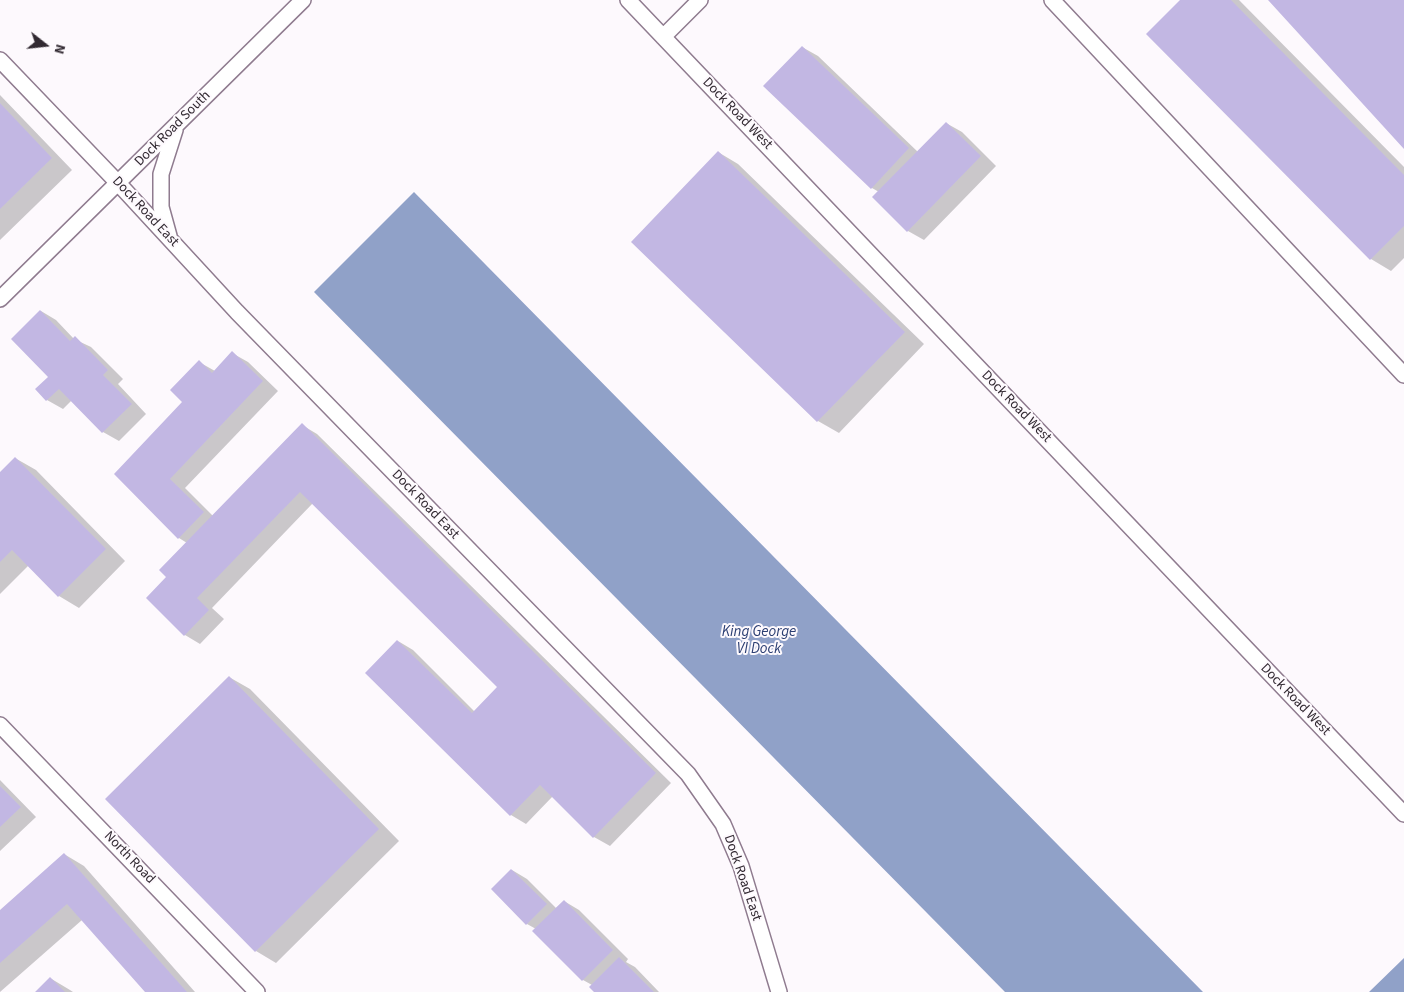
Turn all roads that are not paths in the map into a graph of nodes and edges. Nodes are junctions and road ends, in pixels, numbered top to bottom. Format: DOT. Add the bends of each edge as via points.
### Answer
graph roads {
  1 [pos="303,0"];
  2 [pos="628,0"];
  3 [pos="700,0"];
  4 [pos="1052,0"];
  5 [pos="663,36"];
  6 [pos="0,60"];
  7 [pos="176,126"];
  8 [pos="118,184"];
  9 [pos="169,238"];
  10 [pos="0,299"];
  11 [pos="1404,375"];
  12 [pos="0,725"];
  13 [pos="1404,814"];
  14 [pos="257,992"];
  15 [pos="779,992"];
  1 -- 7 [label="lane, Dock Road South"];
  2 -- 5 [label="lane, Dock Road West"];
  3 -- 5 [label="lane"];
  4 -- 11 [label="lane"];
  5 -- 13 [label="lane, Dock Road West"];
  6 -- 8 [label="lane, Dock Road East"];
  7 -- 8 [label="lane, Dock Road South"];
  7 -- 9 [label="lane" via="161,174 161,207"];
  8 -- 9 [label="lane, Dock Road East"];
  8 -- 10 [label="lane, Dock Road South"];
  9 -- 15 [label="lane, Dock Road East" via="688,774 723,824 741,866"];
  12 -- 14 [label="lane, North Road"];
}
